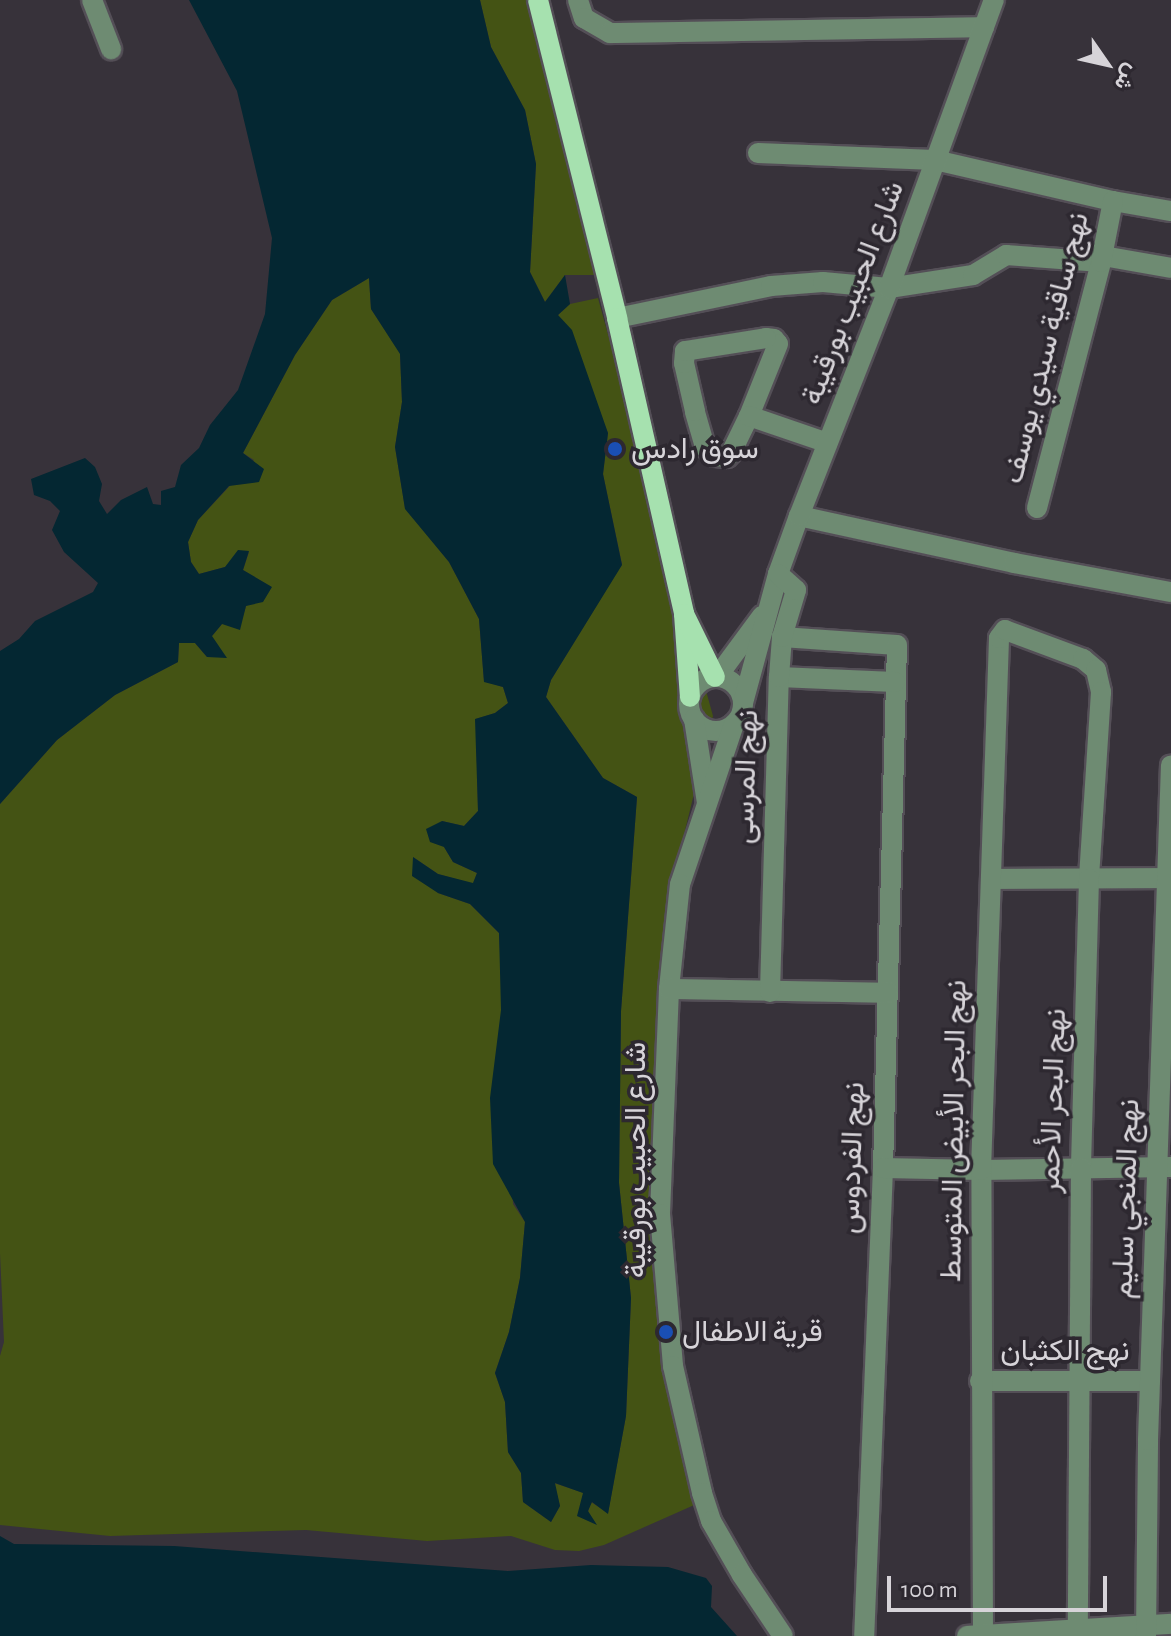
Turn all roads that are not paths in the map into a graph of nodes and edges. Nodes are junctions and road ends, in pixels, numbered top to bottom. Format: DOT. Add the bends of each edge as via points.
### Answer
graph roads {
  1 [pos="92,0"];
  2 [pos="538,0"];
  3 [pos="578,0"];
  4 [pos="994,0"];
  5 [pos="984,27"];
  6 [pos="111,49"];
  7 [pos="758,153"];
  8 [pos="935,160"];
  9 [pos="1113,201"];
  10 [pos="1171,211"];
  11 [pos="1102,259"];
  12 [pos="1171,268"];
  13 [pos="889,288"];
  14 [pos="617,318"];
  15 [pos="749,416"];
  16 [pos="828,443"];
  17 [pos="1037,508"];
  18 [pos="799,516"];
  19 [pos="778,574"];
  20 [pos="1171,592"];
  21 [pos="769,607"];
  22 [pos="684,614"];
  23 [pos="1003,631"];
  24 [pos="782,637"];
  25 [pos="716,677"];
  26 [pos="779,677"];
  27 [pos="895,682"];
  28 [pos="690,697"];
  29 [pos="743,703"];
  30 [pos="694,719"];
  31 [pos="734,724"];
  32 [pos="1171,765"];
  33 [pos="708,807"];
  34 [pos="1166,878"];
  35 [pos="992,879"];
  36 [pos="1089,879"];
  37 [pos="669,989"];
  38 [pos="770,992"];
  39 [pos="888,993"];
  40 [pos="1166,1026"];
  41 [pos="1164,1167"];
  42 [pos="883,1168"];
  43 [pos="1081,1168"];
  44 [pos="981,1170"];
  45 [pos="1163,1250"];
  46 [pos="980,1381"];
  47 [pos="1150,1381"];
  48 [pos="1078,1383"];
  49 [pos="1171,1624"];
  50 [pos="1146,1630"];
  51 [pos="1078,1632"];
  52 [pos="1031,1633"];
  53 [pos="975,1635"];
  54 [pos="783,1636"];
  55 [pos="864,1636"];
  1 -- 6 [label="street"];
  2 -- 14 [label="main road"];
  3 -- 5 [label="street" via="584,18 610,33"];
  4 -- 5 [label="street, شارع الحبيب بورقيبة"];
  5 -- 8 [label="street, شارع الحبيب بورقيبة"];
  7 -- 8 [label="street"];
  8 -- 9 [label="street"];
  8 -- 13 [label="street, شارع الحبيب بورقيبة"];
  9 -- 10 [label="street"];
  9 -- 11 [label="street, نهج ساقية سيدي يوسف"];
  11 -- 12 [label="street"];
  11 -- 13 [label="street" via="1006,255 978,274"];
  11 -- 17 [label="street, نهج ساقية سيدي يوسف"];
  13 -- 14 [label="street" via="798,282"];
  13 -- 16 [label="street, شارع الحبيب بورقيبة"];
  14 -- 22 [label="main road"];
  15 -- 15 [label="street" via="727,457 709,452 695,411 685,351 766,338 777,342"];
  15 -- 16 [label="street"];
  16 -- 18 [label="street, شارع الحبيب بورقيبة"];
  18 -- 19 [label="street, شارع الحبيب بورقيبة"];
  18 -- 20 [label="street"];
  19 -- 21 [label="street, شارع الحبيب بورقيبة"];
  19 -- 24 [label="street, نهج المرسى" via="796,590"];
  21 -- 25 [label="street, شارع الحبيب بورقيبة"];
  21 -- 29 [label="street, شارع الحبيب بورقيبة"];
  22 -- 25 [label="main road"];
  22 -- 28 [label="main road"];
  23 -- 35 [label="street, نهج البحر الأبيض المتوسط"];
  23 -- 36 [label="street, نهج البحر الأحمر" via="1083,659 1096,670 1101,692"];
  24 -- 26 [label="street, نهج المرسى"];
  24 -- 27 [label="street, نهج الفردوس" via="897,645"];
  25 -- 28 [label="street" via="699,684"];
  25 -- 29 [label="street" via="734,684"];
  26 -- 27 [label="street"];
  26 -- 38 [label="street, نهج المرسى"];
  27 -- 39 [label="street, نهج الفردوس"];
  28 -- 30 [label="street"];
  29 -- 31 [label="street"];
  30 -- 31 [label="street" via="713,730"];
  30 -- 33 [label="street, شارع الحبيب بورقيبة"];
  31 -- 33 [label="street, شارع الحبيب بورقيبة"];
  32 -- 34 [label="street, نهج المنجي سليم"];
  33 -- 37 [label="street, شارع الحبيب بورقيبة" via="680,884"];
  34 -- 36 [label="street"];
  34 -- 40 [label="street, نهج المنجي سليم"];
  35 -- 36 [label="street"];
  35 -- 44 [label="street, نهج البحر الأبيض المتوسط"];
  36 -- 43 [label="street, نهج البحر الأحمر"];
  37 -- 38 [label="street"];
  37 -- 54 [label="street, شارع الحبيب بورقيبة" via="660,1214 673,1366 711,1521"];
  38 -- 39 [label="street"];
  39 -- 42 [label="street, نهج الفردوس"];
  40 -- 41 [label="street, نهج المنجي سليم"];
  41 -- 43 [label="street"];
  41 -- 45 [label="street, نهج المنجي سليم"];
  42 -- 44 [label="street"];
  42 -- 55 [label="street, نهج الفردوس"];
  43 -- 44 [label="street"];
  43 -- 48 [label="street, نهج البحر الأحمر"];
  44 -- 46 [label="street, نهج البحر الأبيض المتوسط"];
  45 -- 47 [label="street, نهج المنجي سليم"];
  46 -- 48 [label="street, نهج الكثبان"];
  46 -- 53 [label="street, نهج البحر الأبيض المتوسط"];
  47 -- 48 [label="street, نهج الكثبان"];
  47 -- 50 [label="street, نهج المنجي سليم"];
  48 -- 51 [label="street, نهج البحر الأحمر"];
  49 -- 50 [label="street"];
  50 -- 51 [label="street"];
  51 -- 52 [label="street"];
  52 -- 53 [label="street"];
}
